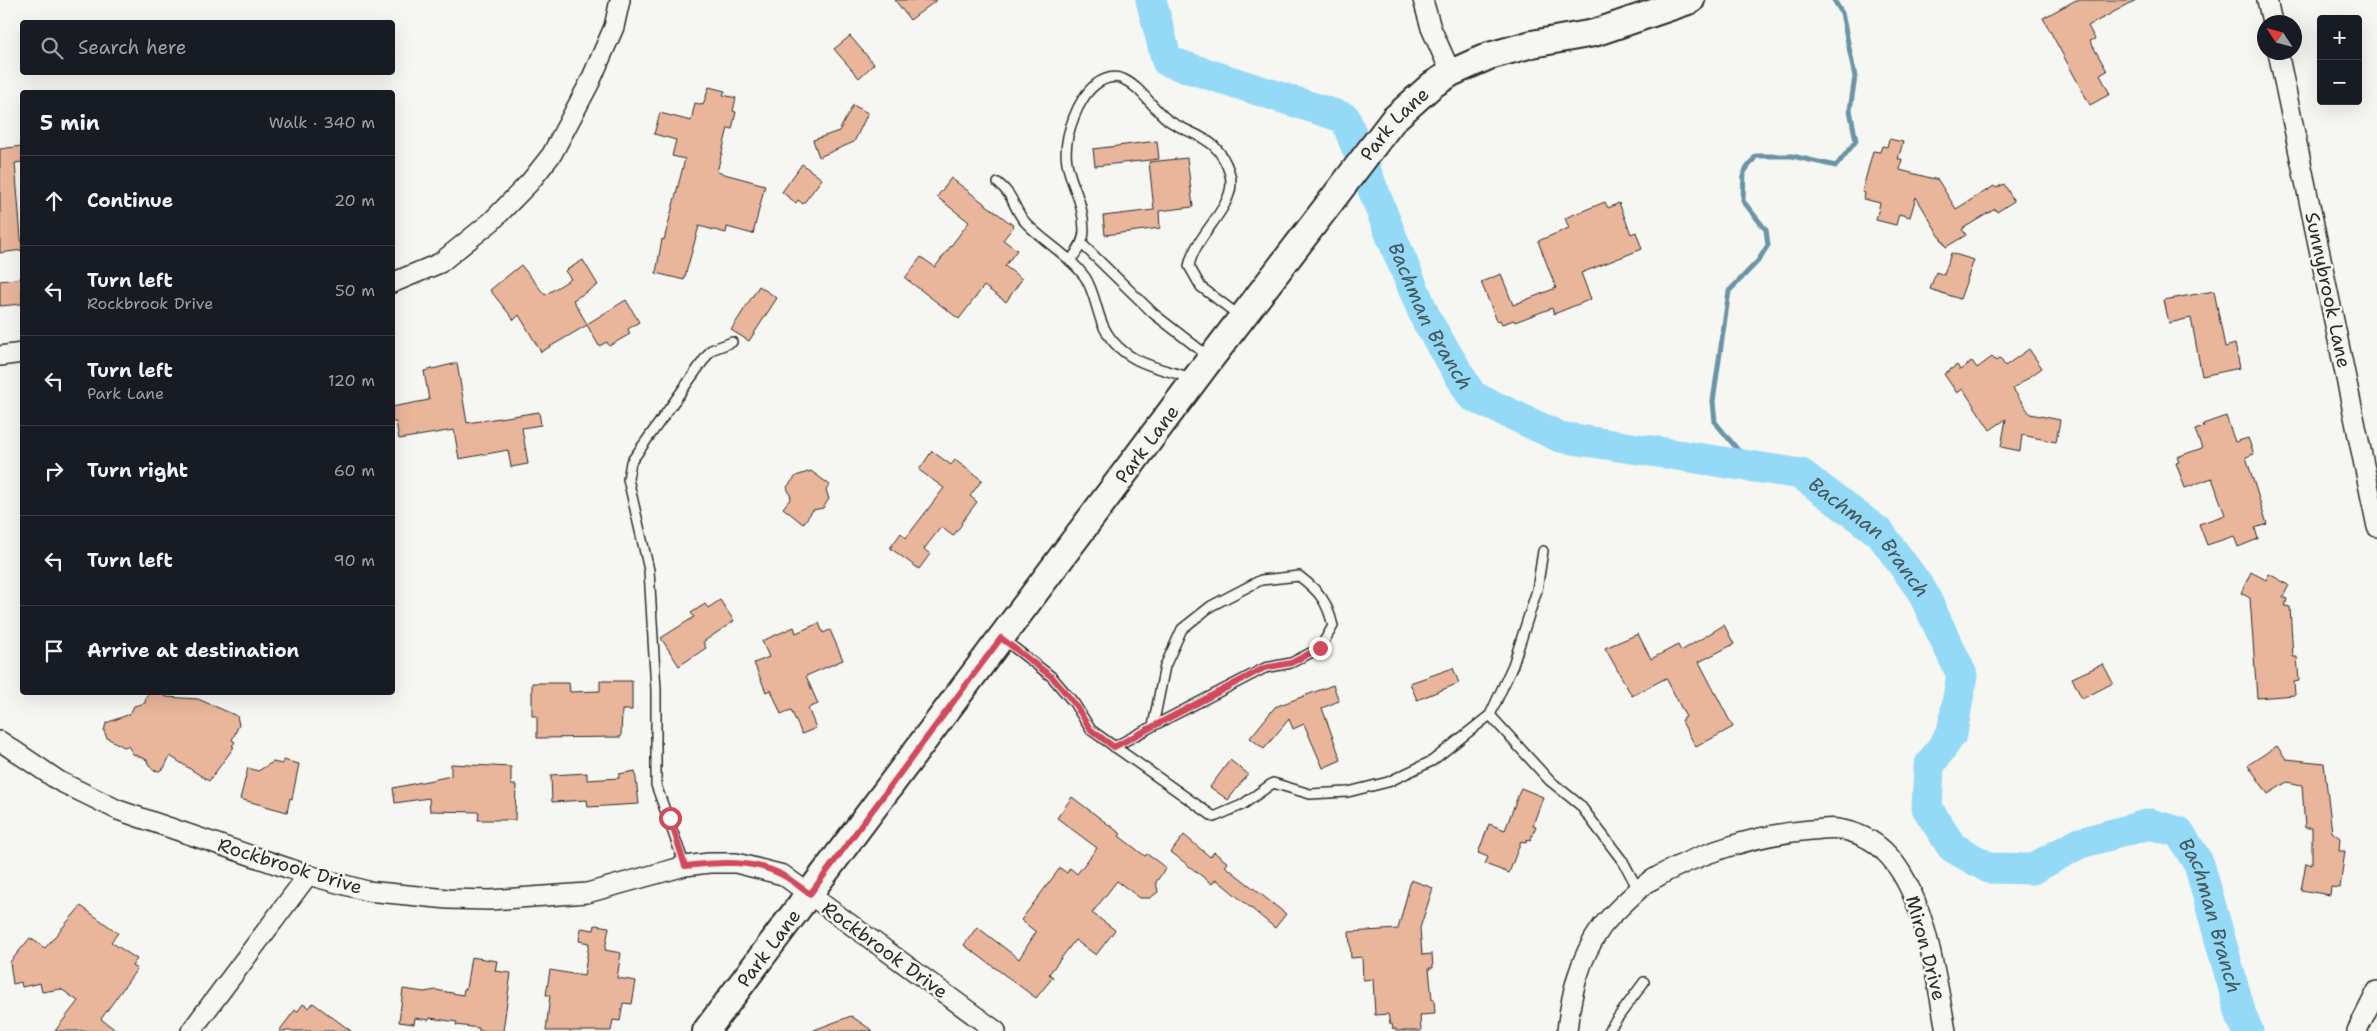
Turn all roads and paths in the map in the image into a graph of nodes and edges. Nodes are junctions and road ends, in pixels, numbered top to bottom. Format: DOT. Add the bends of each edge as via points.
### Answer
graph roads {
  1 [pos="620,0"];
  2 [pos="1423,0"];
  3 [pos="1691,0"];
  4 [pos="2267,0"];
  5 [pos="2270,15"];
  6 [pos="2280,60"];
  7 [pos="1451,73"];
  8 [pos="998,183"];
  9 [pos="1082,244"];
  10 [pos="1070,261"];
  11 [pos="395,282"];
  12 [pos="1243,318"];
  13 [pos="732,342"];
  14 [pos="20,353"];
  15 [pos="0,356"];
  16 [pos="1211,358"];
  17 [pos="1195,378"];
  18 [pos="2377,527"];
  19 [pos="1544,551"];
  20 [pos="1001,638"];
  21 [pos="1490,715"];
  22 [pos="1153,726"];
  23 [pos="0,741"];
  24 [pos="1114,747"];
  25 [pos="685,866"];
  26 [pos="308,876"];
  27 [pos="1639,892"];
  28 [pos="810,894"];
  29 [pos="1644,982"];
  30 [pos="2377,991"];
  31 [pos="191,1031"];
  32 [pos="706,1031"];
  33 [pos="996,1031"];
  34 [pos="1567,1031"];
  35 [pos="1608,1031"];
  36 [pos="1946,1031"];
  37 [pos="2357,1031"];
  1 -- 11 [label="street" via="614,27 590,82 552,154 530,182 492,221 440,263"];
  2 -- 7 [label="street" via="1431,28"];
  3 -- 7 [label="street, Park Lane" via="1594,33 1532,44 1489,56"];
  4 -- 5 [label="street"];
  6 -- 18 [label="street, Sunnybrook Lane"];
  7 -- 12 [label="street, Park Lane" via="1415,99 1376,140"];
  8 -- 10 [label="lane" via="1008,192 1025,222"];
  9 -- 10 [label="lane"];
  9 -- 12 [label="lane" via="1084,231 1080,210 1066,166 1067,134 1077,109 1093,87 1113,77 1130,84 1168,120 1214,146 1227,167 1231,192 1192,253 1189,266 1201,287"];
  9 -- 16 [label="lane" via="1154,314"];
  10 -- 17 [label="lane" via="1091,289 1103,325 1118,349 1135,360"];
  12 -- 16 [label="street, Park Lane"];
  13 -- 25 [label="lane" via="711,350 631,462 628,478 649,570 656,690 656,785"];
  14 -- 15 [label="street"];
  16 -- 17 [label="street, Park Lane"];
  17 -- 20 [label="street, Park Lane"];
  19 -- 21 [label="lane" via="1537,590 1513,665"];
  20 -- 24 [label="lane" via="1052,677 1091,730"];
  20 -- 28 [label="street, Park Lane"];
  21 -- 24 [label="lane" via="1432,761 1388,782 1348,792 1310,794 1273,783 1242,805 1214,817"];
  21 -- 27 [label="lane" via="1549,780 1580,805 1624,863"];
  22 -- 22 [label="lane" via="1166,666 1182,629 1211,606 1261,580 1299,576 1316,588 1328,606 1333,626 1320,648 1291,663 1264,668"];
  22 -- 24 [label="lane"];
  23 -- 26 [label="street, Rockbrook Drive" via="59,781 118,810"];
  25 -- 26 [label="street, Rockbrook Drive" via="587,893 490,900 367,891"];
  25 -- 28 [label="street, Rockbrook Drive" via="736,863 758,867 783,875"];
  26 -- 31 [label="street"];
  27 -- 34 [label="street, Miron Drive" via="1602,927 1582,959 1570,1001"];
  27 -- 36 [label="street, Miron Drive" via="1649,882 1711,853 1783,832 1836,828 1864,836 1885,852 1908,881 1931,951"];
  28 -- 32 [label="street, Park Lane"];
  28 -- 33 [label="street, Rockbrook Drive"];
  29 -- 35 [label="lane"];
  30 -- 37 [label="street"];
}
